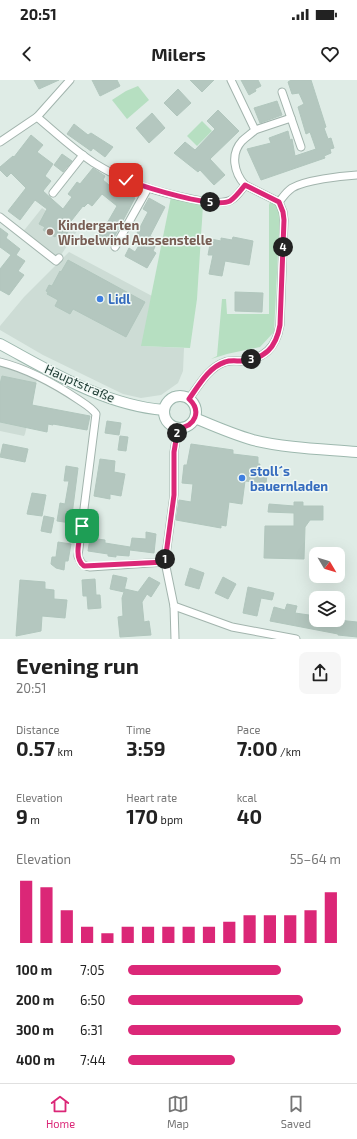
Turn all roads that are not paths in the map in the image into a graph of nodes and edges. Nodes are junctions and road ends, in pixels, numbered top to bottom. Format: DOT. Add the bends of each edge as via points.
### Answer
graph roads {
  1 [pos="70,80"];
  2 [pos="231,80"];
  3 [pos="282,92"];
  4 [pos="37,117"];
  5 [pos="291,118"];
  6 [pos="254,130"];
  7 [pos="0,142"];
  8 [pos="301,147"];
  9 [pos="83,155"];
  10 [pos="357,175"];
  11 [pos="245,185"];
  12 [pos="148,188"];
  13 [pos="53,193"];
  14 [pos="279,202"];
  15 [pos="0,217"];
  16 [pos="115,247"];
  17 [pos="59,258"];
  18 [pos="0,344"];
  19 [pos="0,362"];
  20 [pos="189,399"];
  21 [pos="164,410"];
  22 [pos="194,418"];
  23 [pos="178,428"];
  24 [pos="357,452"];
  25 [pos="165,562"];
  26 [pos="174,606"];
  27 [pos="175,639"];
  28 [pos="296,639"];
  1 -- 4 [label="street"];
  2 -- 6 [label="street"];
  3 -- 5 [label="street"];
  4 -- 7 [label="street"];
  4 -- 9 [label="street"];
  5 -- 6 [label="street"];
  5 -- 8 [label="street"];
  6 -- 11 [label="street" via="241,142 236,154 235,167"];
  9 -- 12 [label="street" via="126,180"];
  9 -- 13 [label="street"];
  10 -- 14 [label="street" via="322,180 293,188"];
  11 -- 12 [label="street" via="238,194 223,202 205,201"];
  11 -- 14 [label="street"];
  12 -- 16 [label="street"];
  14 -- 20 [label="street" via="284,220 278,336 268,352 260,357 226,361 215,367"];
  15 -- 17 [label="street" via="56,261"];
  18 -- 21 [label="main road, Hauptstraße" via="99,394 142,408"];
  19 -- 25 [label="street" via="62,389 96,414 78,556 80,563 90,567"];
  20 -- 21 [label="main road" via="175,396 167,402"];
  20 -- 22 [label="main road" via="195,406"];
  21 -- 23 [label="main road" via="166,420"];
  22 -- 23 [label="main road" via="188,426"];
  22 -- 24 [label="main road" via="253,440"];
  23 -- 25 [label="street" via="174,452 174,495"];
  25 -- 26 [label="street"];
  26 -- 27 [label="street"];
  26 -- 28 [label="street" via="232,627"];
}
